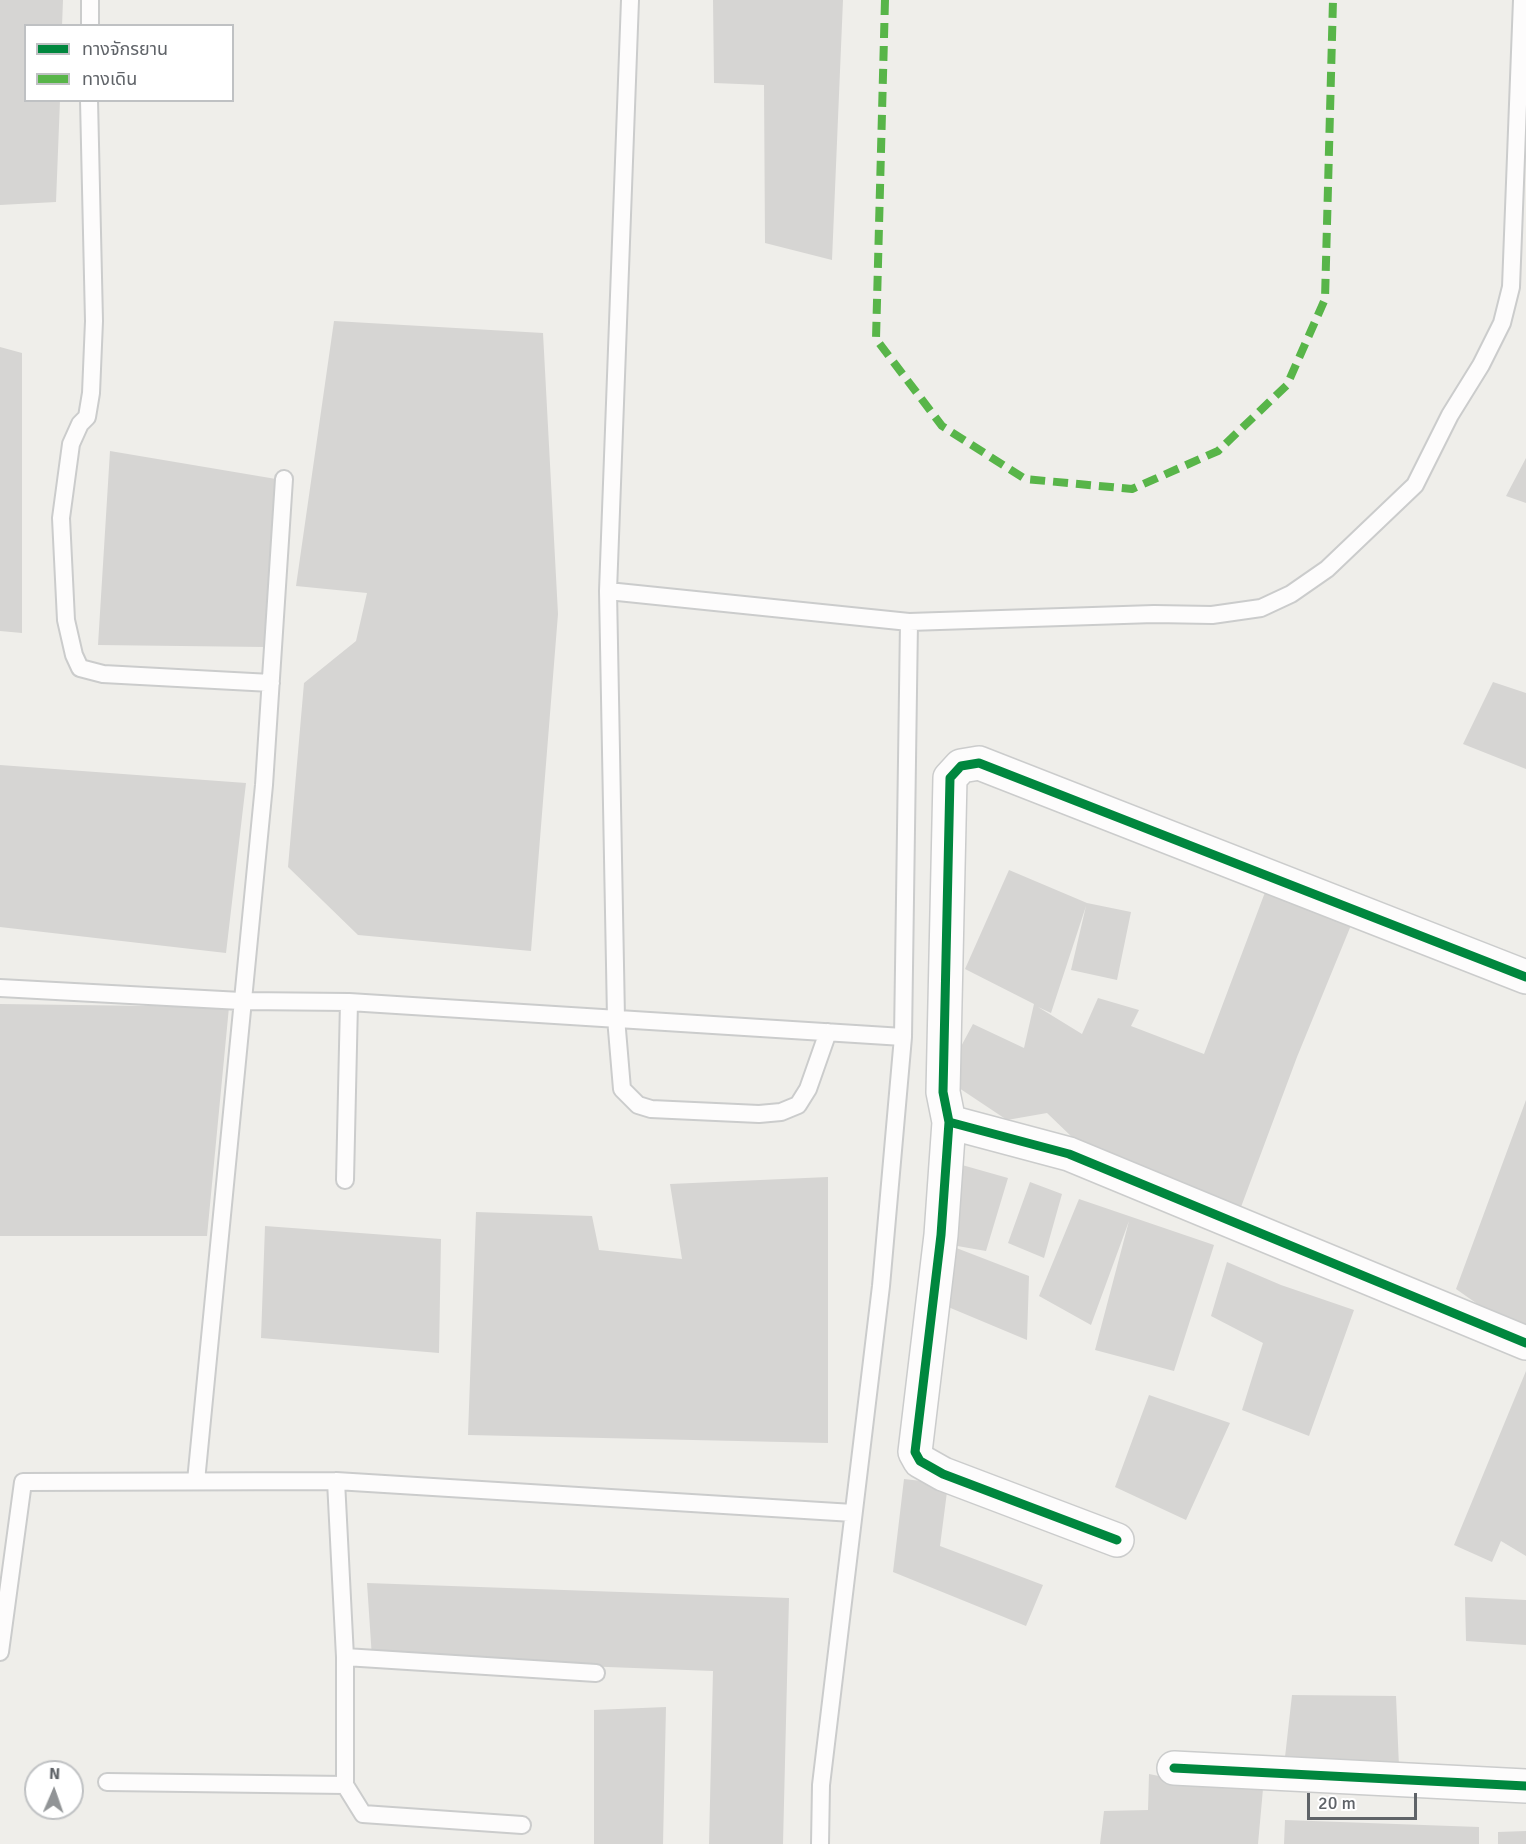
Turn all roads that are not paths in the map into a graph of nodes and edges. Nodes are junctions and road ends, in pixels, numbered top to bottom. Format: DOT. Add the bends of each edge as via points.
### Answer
graph roads {
  1 [pos="90,0"];
  2 [pos="630,0"];
  3 [pos="1522,0"];
  4 [pos="90,24"];
  5 [pos="89,102"];
  6 [pos="284,479"];
  7 [pos="608,591"];
  8 [pos="909,622"];
  9 [pos="271,683"];
  10 [pos="1526,977"];
  11 [pos="0,988"];
  12 [pos="241,1001"];
  13 [pos="349,1002"];
  14 [pos="616,1018"];
  15 [pos="828,1032"];
  16 [pos="903,1037"];
  17 [pos="949,1122"];
  18 [pos="345,1180"];
  19 [pos="1526,1343"];
  20 [pos="196,1481"];
  21 [pos="336,1481"];
  22 [pos="853,1513"];
  23 [pos="1117,1540"];
  24 [pos="0,1652"];
  25 [pos="345,1657"];
  26 [pos="596,1673"];
  27 [pos="1174,1768"];
  28 [pos="107,1782"];
  29 [pos="345,1785"];
  30 [pos="1526,1786"];
  31 [pos="522,1825"];
  32 [pos="819,1844"];
  1 -- 4 [label="lane"];
  2 -- 7 [label="lane"];
  3 -- 8 [label="lane" via="1510,286 1502,323 1415,485 1327,569 1291,594 1261,608 1212,615"];
  5 -- 9 [label="lane" via="94,321 91,393 87,417 71,444 61,518 66,620 74,655 80,668 103,674"];
  6 -- 9 [label="lane"];
  7 -- 8 [label="lane"];
  7 -- 14 [label="lane"];
  8 -- 16 [label="lane"];
  9 -- 12 [label="lane"];
  10 -- 17 [label="street" via="979,763 961,766 950,778 943,1092"];
  11 -- 12 [label="lane"];
  12 -- 13 [label="lane"];
  12 -- 20 [label="lane"];
  13 -- 14 [label="lane"];
  13 -- 18 [label="lane"];
  14 -- 15 [label="lane"];
  14 -- 15 [label="lane" via="622,1089 638,1105 651,1109 759,1114 798,1105 808,1089"];
  15 -- 16 [label="lane"];
  16 -- 22 [label="lane" via="881,1286"];
  17 -- 19 [label="street" via="1069,1154"];
  17 -- 23 [label="street" via="916,1457 943,1474"];
  20 -- 21 [label="lane"];
  20 -- 24 [label="lane" via="23,1482"];
  21 -- 22 [label="lane"];
  21 -- 25 [label="lane"];
  22 -- 32 [label="lane" via="821,1785"];
  25 -- 26 [label="lane"];
  25 -- 29 [label="lane"];
  27 -- 30 [label="street"];
  28 -- 29 [label="lane"];
  29 -- 31 [label="lane" via="363,1814"];
}
